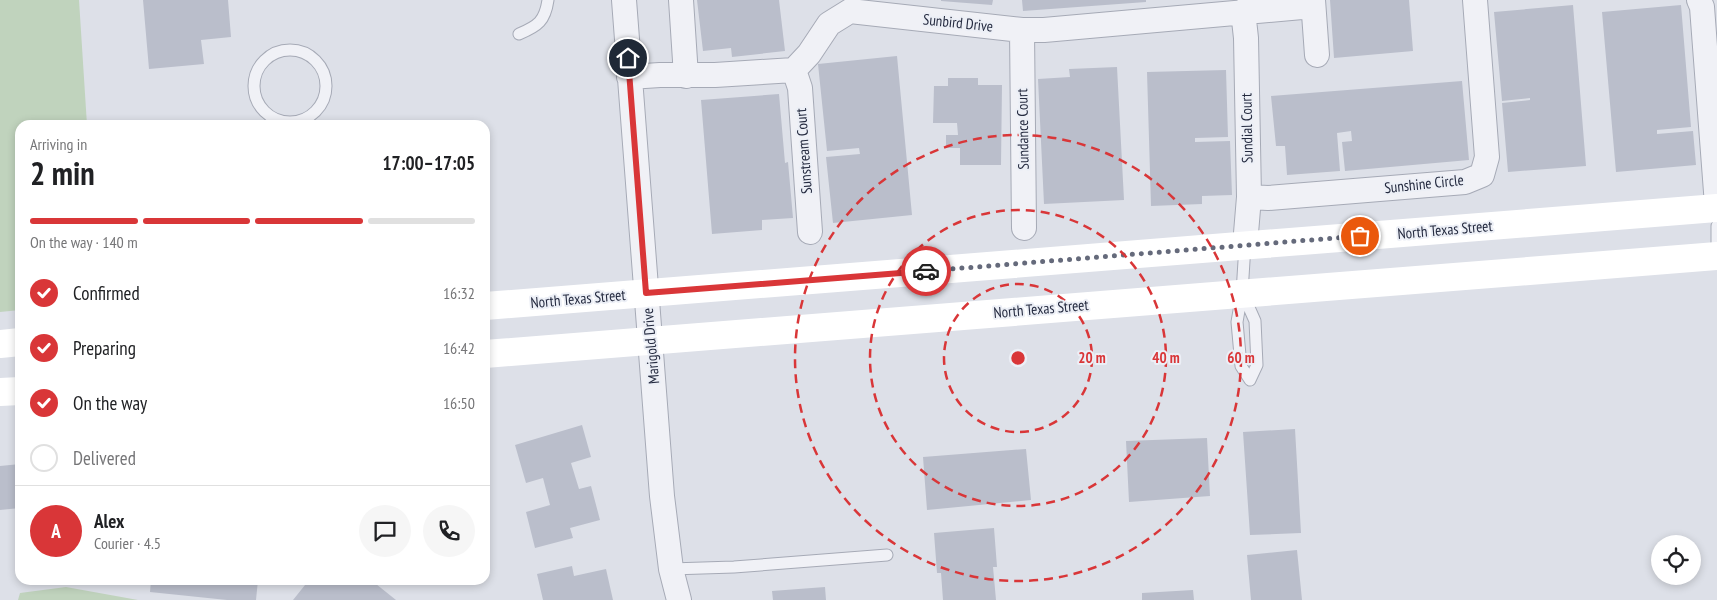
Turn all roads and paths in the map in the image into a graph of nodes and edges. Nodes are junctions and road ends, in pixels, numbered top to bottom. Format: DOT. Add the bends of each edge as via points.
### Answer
graph roads {
  1 [pos="548,0"];
  2 [pos="624,0"];
  3 [pos="681,0"];
  4 [pos="1475,0"];
  5 [pos="1699,0"];
  6 [pos="1313,3"];
  7 [pos="1243,12"];
  8 [pos="1022,30"];
  9 [pos="519,34"];
  10 [pos="1317,55"];
  11 [pos="318,64"];
  12 [pos="794,70"];
  13 [pos="686,76"];
  14 [pos="630,77"];
  15 [pos="279,120"];
  16 [pos="301,120"];
  17 [pos="1715,154"];
  18 [pos="1249,197"];
  19 [pos="1717,207"];
  20 [pos="1717,226"];
  21 [pos="1024,228"];
  22 [pos="810,232"];
  23 [pos="1245,245"];
  24 [pos="1717,256"];
  25 [pos="646,293"];
  26 [pos="1242,293"];
  27 [pos="490,306"];
  28 [pos="650,341"];
  29 [pos="15,342"];
  30 [pos="0,344"];
  31 [pos="490,354"];
  32 [pos="15,391"];
  33 [pos="0,392"];
  34 [pos="887,555"];
  35 [pos="671,569"];
  36 [pos="679,600"];
  1 -- 9 [label="lane" via="536,26"];
  2 -- 14 [label="street, Marigold Drive"];
  3 -- 13 [label="street"];
  4 -- 18 [label="street, Sunshine Circle" via="1487,157 1482,175 1465,182"];
  5 -- 17 [label="street"];
  6 -- 7 [label="street, Sunbird Drive"];
  6 -- 10 [label="street"];
  7 -- 8 [label="street, Sunbird Drive"];
  7 -- 18 [label="street, Sundial Court"];
  8 -- 12 [label="street, Sunbird Drive" via="850,11 829,24"];
  8 -- 21 [label="street, Sundance Court"];
  11 -- 15 [label="lane" via="309,55 296,50 282,50 269,55 259,65 254,79 254,95 261,108"];
  11 -- 16 [label="lane" via="325,76 322,103 313,114"];
  12 -- 13 [label="street"];
  12 -- 22 [label="street, Sunstream Court" via="800,88"];
  13 -- 14 [label="street"];
  14 -- 25 [label="street, Marigold Drive"];
  17 -- 19 [label="street"];
  18 -- 23 [label="street, Sundial Court"];
  19 -- 23 [label="main road, North Texas Street"];
  20 -- 24 [label="lane"];
  23 -- 25 [label="main road, North Texas Street"];
  23 -- 26 [label="lane"];
  24 -- 26 [label="main road, North Texas Street"];
  25 -- 27 [label="main road, North Texas Street"];
  25 -- 28 [label="street, Marigold Drive"];
  26 -- 26 [label="lane" via="1237,322 1239,348 1241,366 1250,380 1257,365 1255,321"];
  26 -- 28 [label="main road, North Texas Street"];
  28 -- 31 [label="main road, North Texas Street"];
  28 -- 35 [label="street, Marigold Drive"];
  29 -- 30 [label="main road"];
  32 -- 33 [label="main road"];
  34 -- 35 [label="lane"];
  35 -- 36 [label="street, Marigold Drive"];
}
